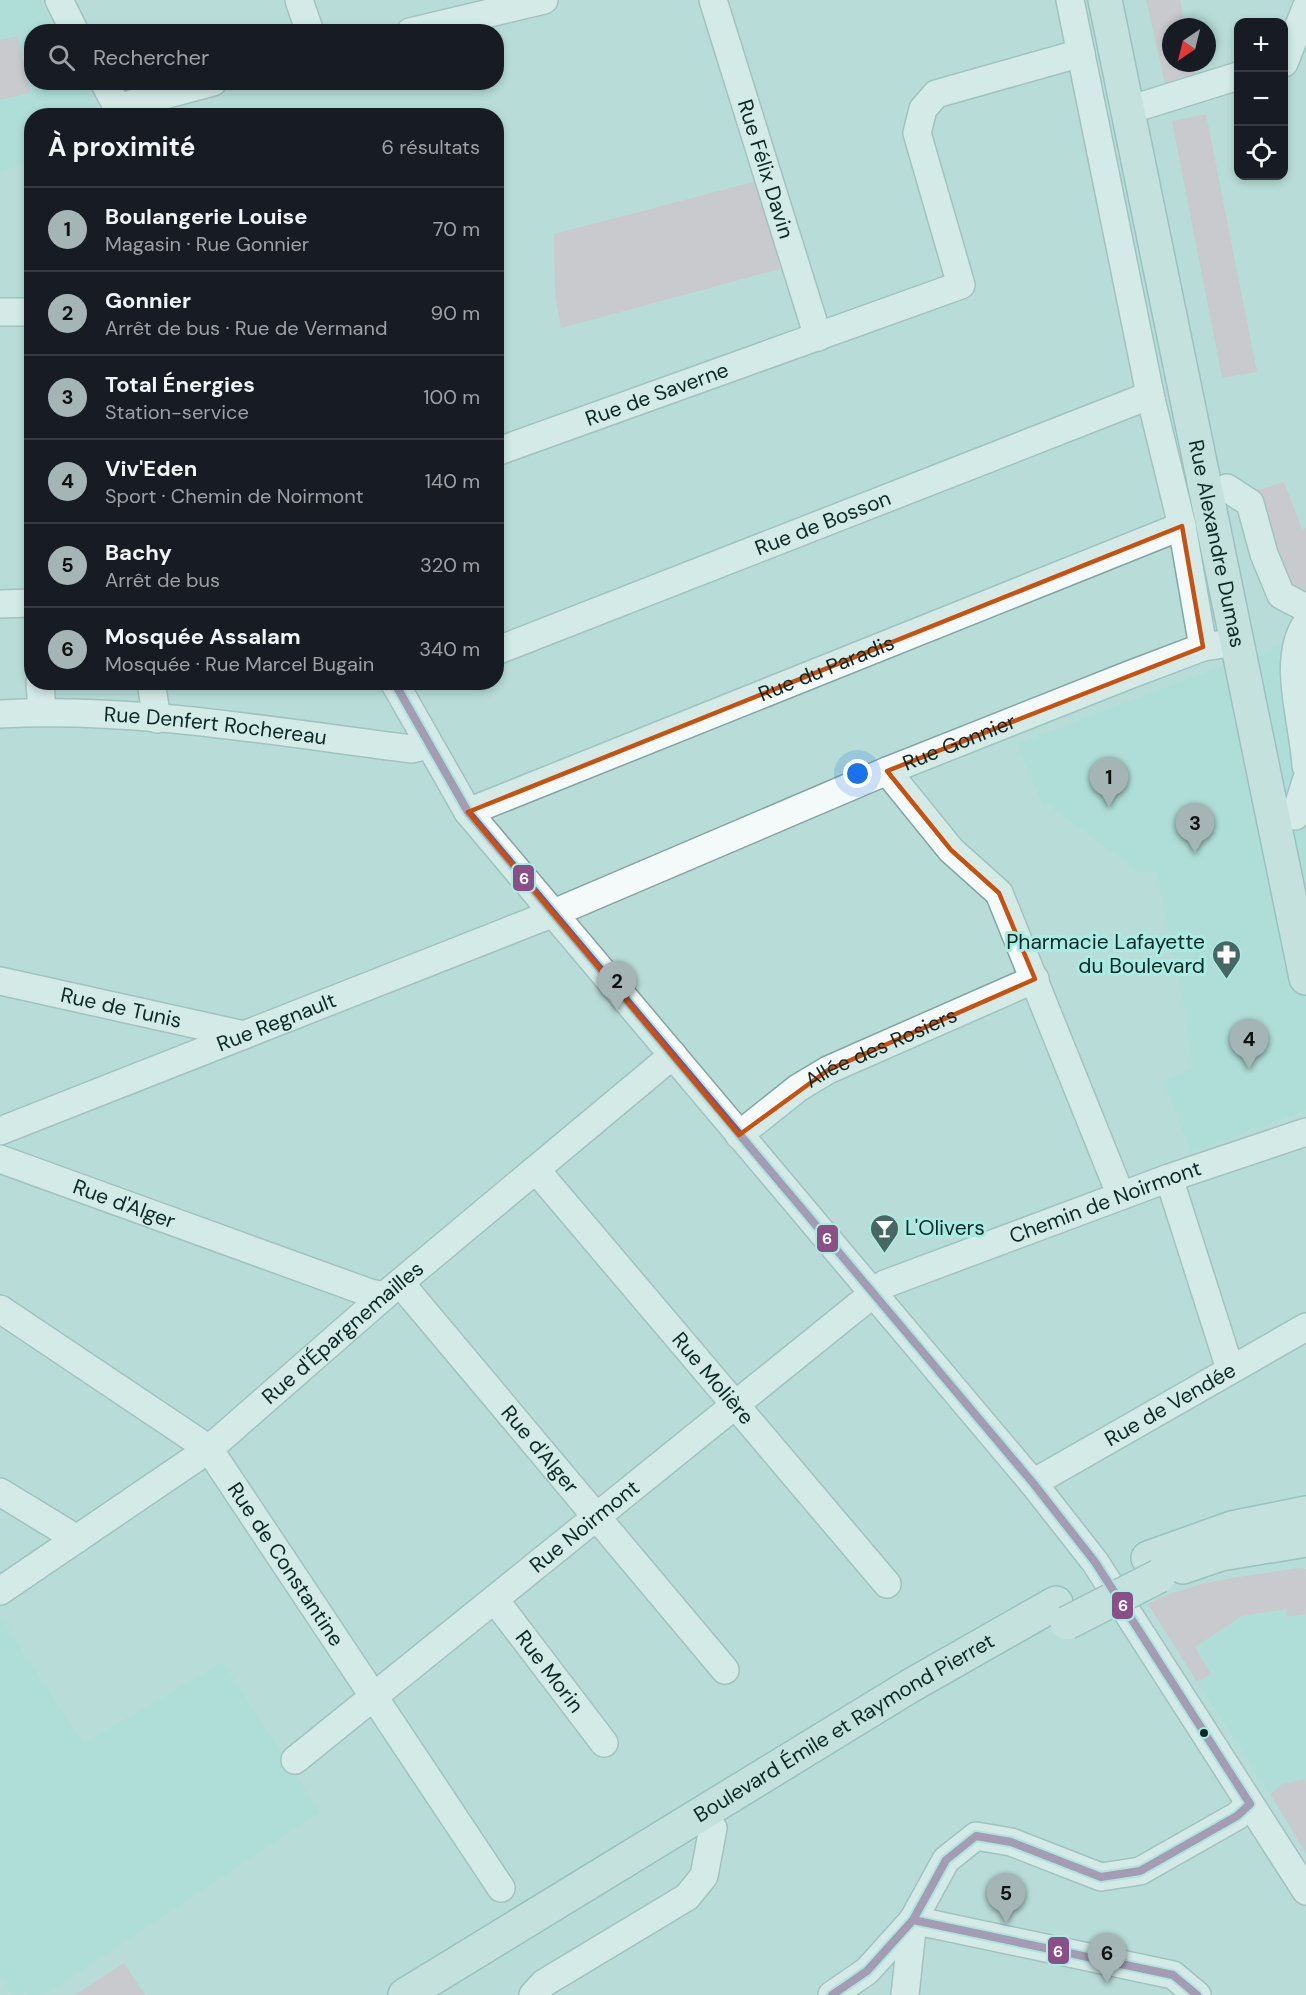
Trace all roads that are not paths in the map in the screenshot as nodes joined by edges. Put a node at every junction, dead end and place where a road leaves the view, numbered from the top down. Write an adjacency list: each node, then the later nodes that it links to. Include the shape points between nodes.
1 (59, 0): 10 (street)
2 (299, 0): 11 (street)
3 (544, 0): 8 (street)
4 (712, 0): 23 (street, Rue Félix Davin)
5 (1070, 0): 13 (street, Rue Alexandre Dumas)
6 (1105, 0): 18 (main road)
7 (1123, 0): 18 (main road)
8 (470, 8): 12 (street)
9 (1306, 8): 14 (street)
10 (71, 24)
11 (307, 24)
12 (430, 24)
13 (1081, 53): 23 (street, Rue de Saverne, via 936,94 923,109 916,133 961,285); 24 (street, Rue Alexandre Dumas)
14 (1291, 60)
15 (1234, 78): 18 (street)
16 (108, 90): 19 (street)
17 (183, 90): 20 (street)
18 (1136, 107): 26 (main road); 32 (main road, Rue Alexandre Dumas)
19 (118, 108)
20 (127, 108)
21 (0, 312): 22 (street)
22 (24, 312)
23 (818, 337): 25 (street, Rue de Saverne)
24 (1151, 399): 27 (street, Rue Alexandre Dumas); 34 (street, Rue de Bosson, via 1138,400)
25 (504, 449)
26 (1227, 488): 30 (street, via 1251,503 1264,554 1281,596); 46 (main road)
27 (1182, 526): 33 (street, Rue Alexandre Dumas); 45 (street, Rue du Paradis)
28 (24, 603): 29 (street)
29 (0, 604)
30 (1306, 608)
31 (1306, 624): 42 (street, via 1297,643 1293,671)
32 (1237, 642): 33 (street, Rue Gonnier); 49 (main road, Rue Alexandre Dumas)
33 (1203, 647): 43 (street, Rue Gonnier)
34 (504, 648)
35 (41, 690): 38 (street)
36 (152, 690): 40 (street)
37 (404, 690): 41 (street)
38 (42, 712): 39 (street, Rue Denfert Rochereau); 40 (street, Rue Denfert Rochereau)
39 (0, 714)
40 (157, 719): 41 (street, Rue Denfert Rochereau, via 411,749)
41 (428, 745): 45 (street)
42 (1306, 766)
43 (887, 771): 48 (street, Rue Gonnier); 50 (street, via 951,850 999,893)
44 (1306, 782): 46 (street)
45 (468, 812): 48 (street)
46 (1295, 816): 47 (main road)
47 (1306, 867)
48 (554, 914): 52 (street, Rue Regnault); 53 (street)
49 (1306, 978)
50 (1035, 979): 56 (street, Allée des Rosiers, via 828,1070 798,1088); 60 (street)
51 (0, 981): 52 (street, Rue de Tunis)
52 (244, 1035): 54 (street, Rue Regnault)
53 (673, 1055): 56 (street); 58 (street, Rue d'Épargnemailles)
54 (0, 1131)
55 (1306, 1132): 59 (street, Chemin de Noirmont)
56 (739, 1135): 62 (street)
57 (0, 1159): 61 (street, Rue d'Alger, via 370,1293)
58 (537, 1171): 61 (street, Rue d'Épargnemailles); 66 (street, Rue Molière)
59 (1169, 1178): 60 (street, Chemin de Noirmont); 65 (street)
60 (1121, 1196): 62 (street, Chemin de Noirmont, via 885,1284)
61 (393, 1290): 67 (street, Rue d'Épargnemailles); 71 (street, Rue d'Alger)
62 (873, 1293): 66 (street, Rue Noirmont); 68 (street)
63 (0, 1309): 67 (street, Rue de Constantine)
64 (1306, 1327): 65 (street, Rue de Vendée)
65 (1230, 1369): 68 (street, Rue de Vendée)
66 (735, 1405): 71 (street, Rue Noirmont); 75 (street, Rue Molière)
67 (209, 1449): 72 (street, Rue d'Épargnemailles); 80 (street, Rue de Constantine)
68 (1033, 1483): 83 (street, via 1095,1562)
69 (0, 1492): 72 (street)
70 (1306, 1513): 74 (main road, Boulevard Émile et Raymond Pierret, via 1232,1528)
71 (597, 1517): 77 (street, Rue Noirmont); 79 (street, Rue d'Alger)
72 (76, 1539): 76 (street, Rue d'Épargnemailles)
73 (1306, 1540): 74 (main road, Boulevard Émile et Raymond Pierret)
74 (1153, 1567): 78 (main road, Boulevard Émile et Raymond Pierret)
75 (887, 1584)
76 (0, 1591)
77 (495, 1600): 80 (street, Rue Noirmont); 81 (street, Rue Morin)
78 (1061, 1613): 84 (main road, Boulevard Émile et Raymond Pierret, via 920,1704); 88 (main road, Boulevard Émile et Raymond Pierret, via 910,1686)
79 (725, 1670)
80 (376, 1696): 82 (street, Rue Noirmont); 85 (street, Rue de Constantine)
81 (604, 1743)
82 (295, 1760)
83 (1250, 1804): 86 (street); 87 (street, via 1237,1816 1140,1871 1101,1877 1011,1842 976,1836 946,1860)
84 (713, 1828): 89 (main road, Boulevard Émile et Raymond Pierret); 90 (street, via 704,1876 687,1897 544,1983)
85 (501, 1888)
86 (1306, 1891)
87 (913, 1920): 91 (street, via 867,1971); 92 (street); 93 (street, via 1173,1975)
88 (405, 1995)
89 (442, 1995)
90 (533, 1995)
91 (832, 1995)
92 (905, 1995)
93 (1197, 1995)

